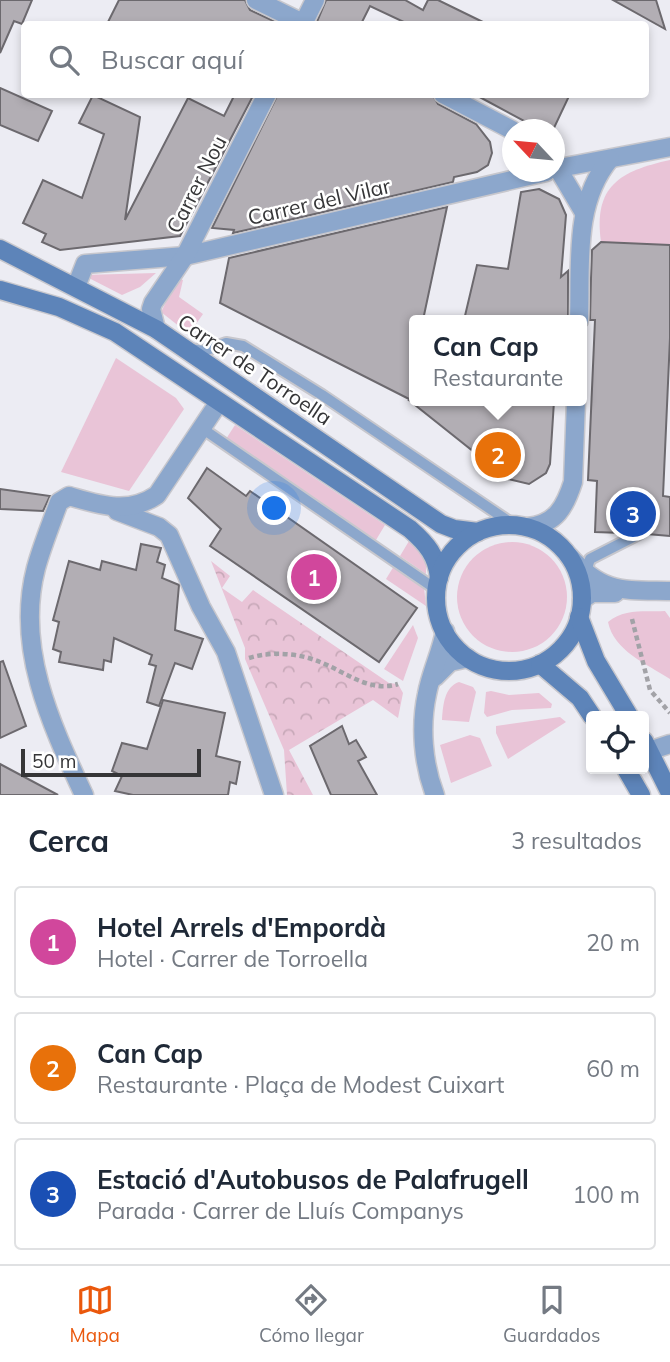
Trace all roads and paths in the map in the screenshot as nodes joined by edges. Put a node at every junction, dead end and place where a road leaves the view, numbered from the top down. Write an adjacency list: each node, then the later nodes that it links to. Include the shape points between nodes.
1 (256, 0): 3 (street)
2 (315, 0): 4 (street)
3 (297, 21)
4 (304, 21)
5 (265, 98): 15 (street, Carrer Nou)
6 (451, 98): 7 (street)
7 (502, 124)
8 (670, 147): 9 (street, Carrer del Vilar)
9 (610, 159): 10 (street, Carrer del Vilar); 13 (street, via 596,175)
10 (565, 166)
11 (502, 180): 15 (street, Carrer del Vilar)
12 (563, 182): 13 (street)
13 (583, 211): 18 (street)
14 (0, 249): 16 (street, Carrer de Torroella)
15 (185, 256): 16 (street, Carrer Nou, via 85,264); 19 (street, via 153,303)
16 (76, 287): 19 (street, Carrer de Torroella)
17 (0, 290): 21 (street, via 109,328)
18 (579, 315)
19 (156, 329): 20 (street, Carrer de Torroella)
20 (179, 346): 26 (lane, via 204,351 226,342 243,346); 27 (street, Carrer de Torroella, via 425,514 454,529)
21 (219, 402): 23 (street); 30 (street, via 410,529 438,561)
22 (576, 406): 26 (street, via 573,482 560,514 548,523)
23 (203, 429): 24 (street); 30 (lane)
24 (163, 485): 25 (street, via 157,495 134,507); 29 (street, via 163,515)
25 (100, 505): 29 (street, via 159,527); 48 (street, via 69,496 59,502 36,570 29,633 41,693)
26 (521, 526): 27 (street); 32 (street, via 555,541 569,556)
27 (478, 532): 30 (street, via 454,551)
28 (639, 534): 32 (lane, via 590,559)
29 (176, 549): 49 (street, via 226,652)
30 (438, 584): 34 (street, via 437,607)
31 (670, 591): 32 (street)
32 (582, 594): 37 (street, via 563,647); 41 (street, via 596,661)
33 (632, 619): 42 (path, via 650,690)
34 (445, 631): 35 (street); 38 (street)
35 (468, 658): 37 (street, via 504,670); 38 (street, via 450,662)
36 (245, 659): 39 (path, via 266,654 297,656 318,660 372,687)
37 (541, 664): 40 (street)
38 (431, 682): 50 (street, via 422,730)
39 (398, 684)
40 (589, 711)
41 (626, 711)
42 (670, 713)
43 (670, 744): 44 (street)
44 (649, 746)
45 (649, 752): 47 (street)
46 (629, 774): 51 (street)
47 (670, 793)
48 (84, 795)
49 (274, 795)
50 (435, 795)
51 (641, 795)

